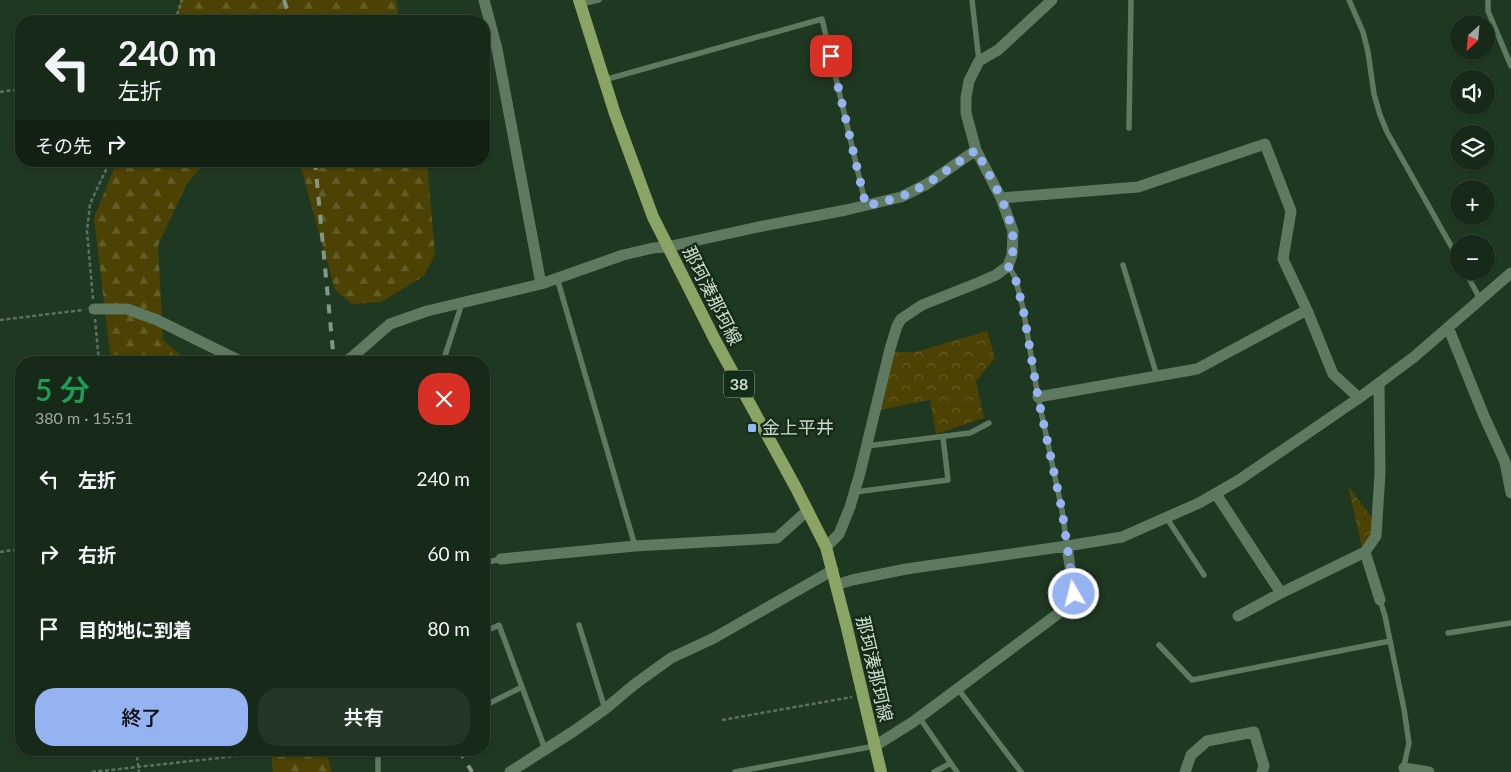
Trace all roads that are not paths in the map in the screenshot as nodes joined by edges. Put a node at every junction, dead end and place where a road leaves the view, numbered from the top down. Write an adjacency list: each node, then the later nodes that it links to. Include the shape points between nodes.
1 (484, 0): 9 (street)
2 (599, 0): 8 (lane)
3 (972, 0): 11 (lane)
4 (1052, 0): 11 (street, via 998,50)
5 (1131, 0): 14 (lane)
6 (1349, 0): 18 (lane, via 1366,42 1374,94 1387,132)
7 (1488, 0): 12 (lane, via 1488,11)
8 (580, 2): 13 (main road, 那珂湊那珂線 / 38)
9 (488, 15)
10 (490, 23): 25 (street)
11 (979, 60): 15 (street, via 966,97 966,113)
12 (1511, 66)
13 (604, 80): 17 (lane, via 822,19); 19 (main road, 那珂湊那珂線 / 38, via 628,152)
14 (1128, 128)
15 (976, 150): 16 (street); 17 (street, via 927,184 901,197)
16 (1001, 198): 21 (street, via 1013,231); 29 (street, via 1138,187 1265,144 1291,210 1283,259)
17 (866, 206): 19 (street)
18 (1450, 244)
19 (667, 247): 23 (street, via 623,255); 44 (main road, 那珂湊那珂線 / 38)
20 (1123, 265): 34 (lane)
21 (1008, 266): 36 (lane, via 1015,277 1023,308); 40 (street, via 996,275 922,305 901,319 890,348)
22 (1511, 273): 26 (street)
23 (558, 278): 25 (street); 46 (lane)
24 (1470, 280): 26 (lane)
25 (541, 284): 27 (street)
26 (1480, 300): 30 (street)
27 (462, 303): 32 (street, via 427,310 390,324); 33 (lane)
28 (94, 309): 31 (street, via 127,309)
29 (1307, 310): 34 (street, via 1197,369); 37 (street, via 1333,374)
30 (1448, 327): 35 (street); 42 (street, via 1505,462)
31 (230, 356)
32 (353, 356)
33 (445, 356)
34 (1158, 376): 36 (street)
35 (1380, 383): 37 (street); 49 (street, via 1376,536)
36 (1038, 397): 47 (lane)
37 (1360, 398): 43 (street)
38 (989, 423): 39 (lane, via 970,432)
39 (943, 436): 40 (lane); 41 (lane, via 948,480)
40 (867, 446): 41 (street)
41 (854, 492): 48 (street, via 839,534)
42 (1511, 492)
43 (1216, 494): 45 (street); 55 (street)
44 (808, 510): 46 (street, via 778,538); 48 (main road, 那珂湊那珂線 / 38)
45 (1166, 518): 47 (street, via 1122,537); 53 (lane)
46 (634, 546): 50 (street)
47 (1067, 546): 54 (street, via 906,570); 65 (street, via 1074,594 1067,607)
48 (826, 547): 52 (main road, 那珂湊那珂線 / 38)
49 (1365, 552): 55 (street); 56 (street)
50 (501, 559): 51 (lane)
51 (490, 562)
52 (832, 570): 54 (main road, 那珂湊那珂線 / 38); 67 (street, via 714,638 672,658)
53 (1204, 575)
54 (836, 585): 69 (main road, 那珂湊那珂線 / 38)
55 (1281, 593): 57 (street)
56 (1380, 600): 62 (lane)
57 (1238, 616)
58 (1511, 623): 61 (lane)
59 (579, 625): 67 (lane)
60 (490, 629): 64 (lane, via 499,625)
61 (1448, 633)
62 (1390, 641): 63 (lane, via 1192,680); 73 (lane, via 1409,743)
63 (1158, 645)
64 (522, 687): 66 (lane); 70 (lane)
65 (958, 689): 68 (street); 80 (lane)
66 (490, 703)
67 (605, 709): 70 (street)
68 (919, 717): 69 (street); 72 (lane)
69 (874, 746): 76 (lane); 77 (main road, 那珂湊那珂線 / 38)
70 (545, 749): 75 (street)
71 (378, 756): 74 (lane)
72 (951, 764): 78 (lane); 79 (lane)
73 (1403, 770): 83 (street)
74 (378, 772)
75 (510, 772)
76 (735, 772)
77 (881, 772)
78 (934, 772)
79 (957, 772)
80 (1021, 772)
81 (1185, 772): 82 (street, via 1191,755 1207,741 1254,732 1264,766)
82 (1262, 772)
83 (1429, 772)

